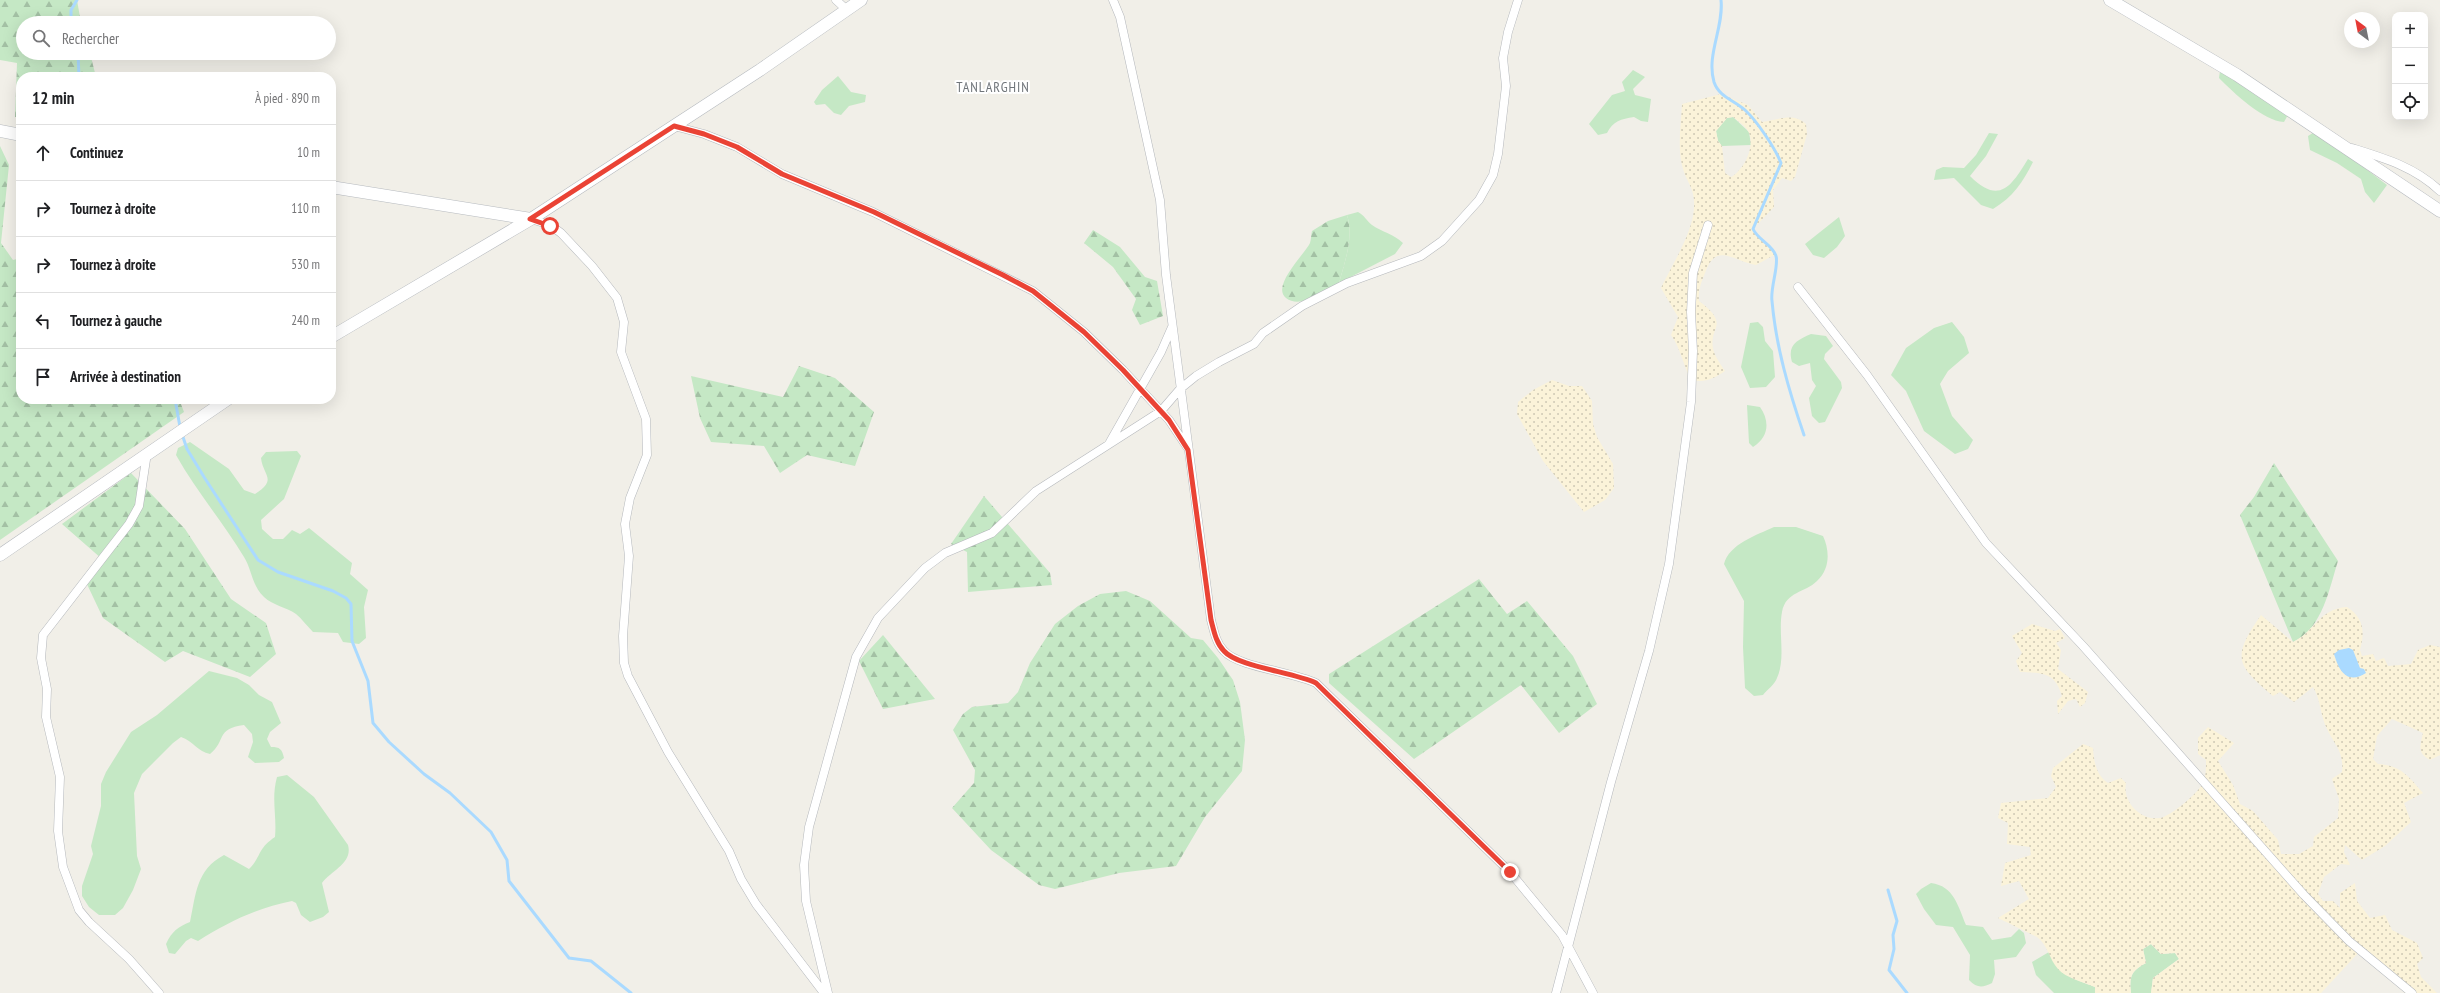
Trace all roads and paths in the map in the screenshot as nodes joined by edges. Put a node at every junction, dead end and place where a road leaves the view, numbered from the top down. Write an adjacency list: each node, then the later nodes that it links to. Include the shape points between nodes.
1 (836, 0): 6 (street)
2 (861, 0): 6 (street)
3 (1113, 0): 17 (street, via 1120,17 1160,200)
4 (1518, 0): 20 (street, via 1503,58 1505,94 1493,175 1479,200 1457,226 1421,256 1347,283 1302,306 1263,333 1254,344 1219,362)
5 (2110, 0): 10 (street, via 2237,75)
6 (847, 10): 7 (street)
7 (674, 126): 14 (street); 19 (street, via 737,147 782,174 874,212 1033,291 1084,332)
8 (0, 131): 9 (street)
9 (16, 134)
10 (2347, 147): 12 (street, via 2389,160 2413,171); 13 (street)
11 (336, 188): 14 (street)
12 (2440, 191)
13 (2440, 211)
14 (530, 219): 18 (street); 29 (street, via 550,226 561,234 592,266 617,298 624,322 621,352 646,420 647,455 630,498 625,524 629,556 623,636 624,663 628,676 668,752 729,851 748,892)
15 (1708, 225): 27 (street, via 1693,272 1691,402 1669,564 1649,651)
16 (1798, 287): 33 (street, via 1867,374 1986,543 2083,646 2304,894 2349,941)
17 (1172, 326): 19 (street, via 1161,352); 20 (street)
18 (336, 334)
19 (1140, 388): 22 (street); 23 (street, via 1124,420)
20 (1180, 388): 22 (street); 24 (street)
21 (220, 404): 25 (street)
22 (1161, 411): 23 (street); 24 (street)
23 (1106, 447): 30 (street, via 1036,491 992,533 945,553 925,568 878,618 856,657 809,827 804,865 806,901)
24 (1188, 450): 27 (street, via 1211,620 1216,639 1223,651 1232,659 1301,676 1316,683 1510,872 1539,905)
25 (147, 453): 26 (street); 28 (street, via 138,506 132,518 43,635 41,658 47,689 46,717 60,777 58,831 63,867 79,910)
26 (0, 555)
27 (1567, 945): 31 (street); 32 (street)
28 (159, 993)
29 (824, 993)
30 (828, 993)
31 (1556, 993)
32 (1593, 993)
33 (2412, 993)

